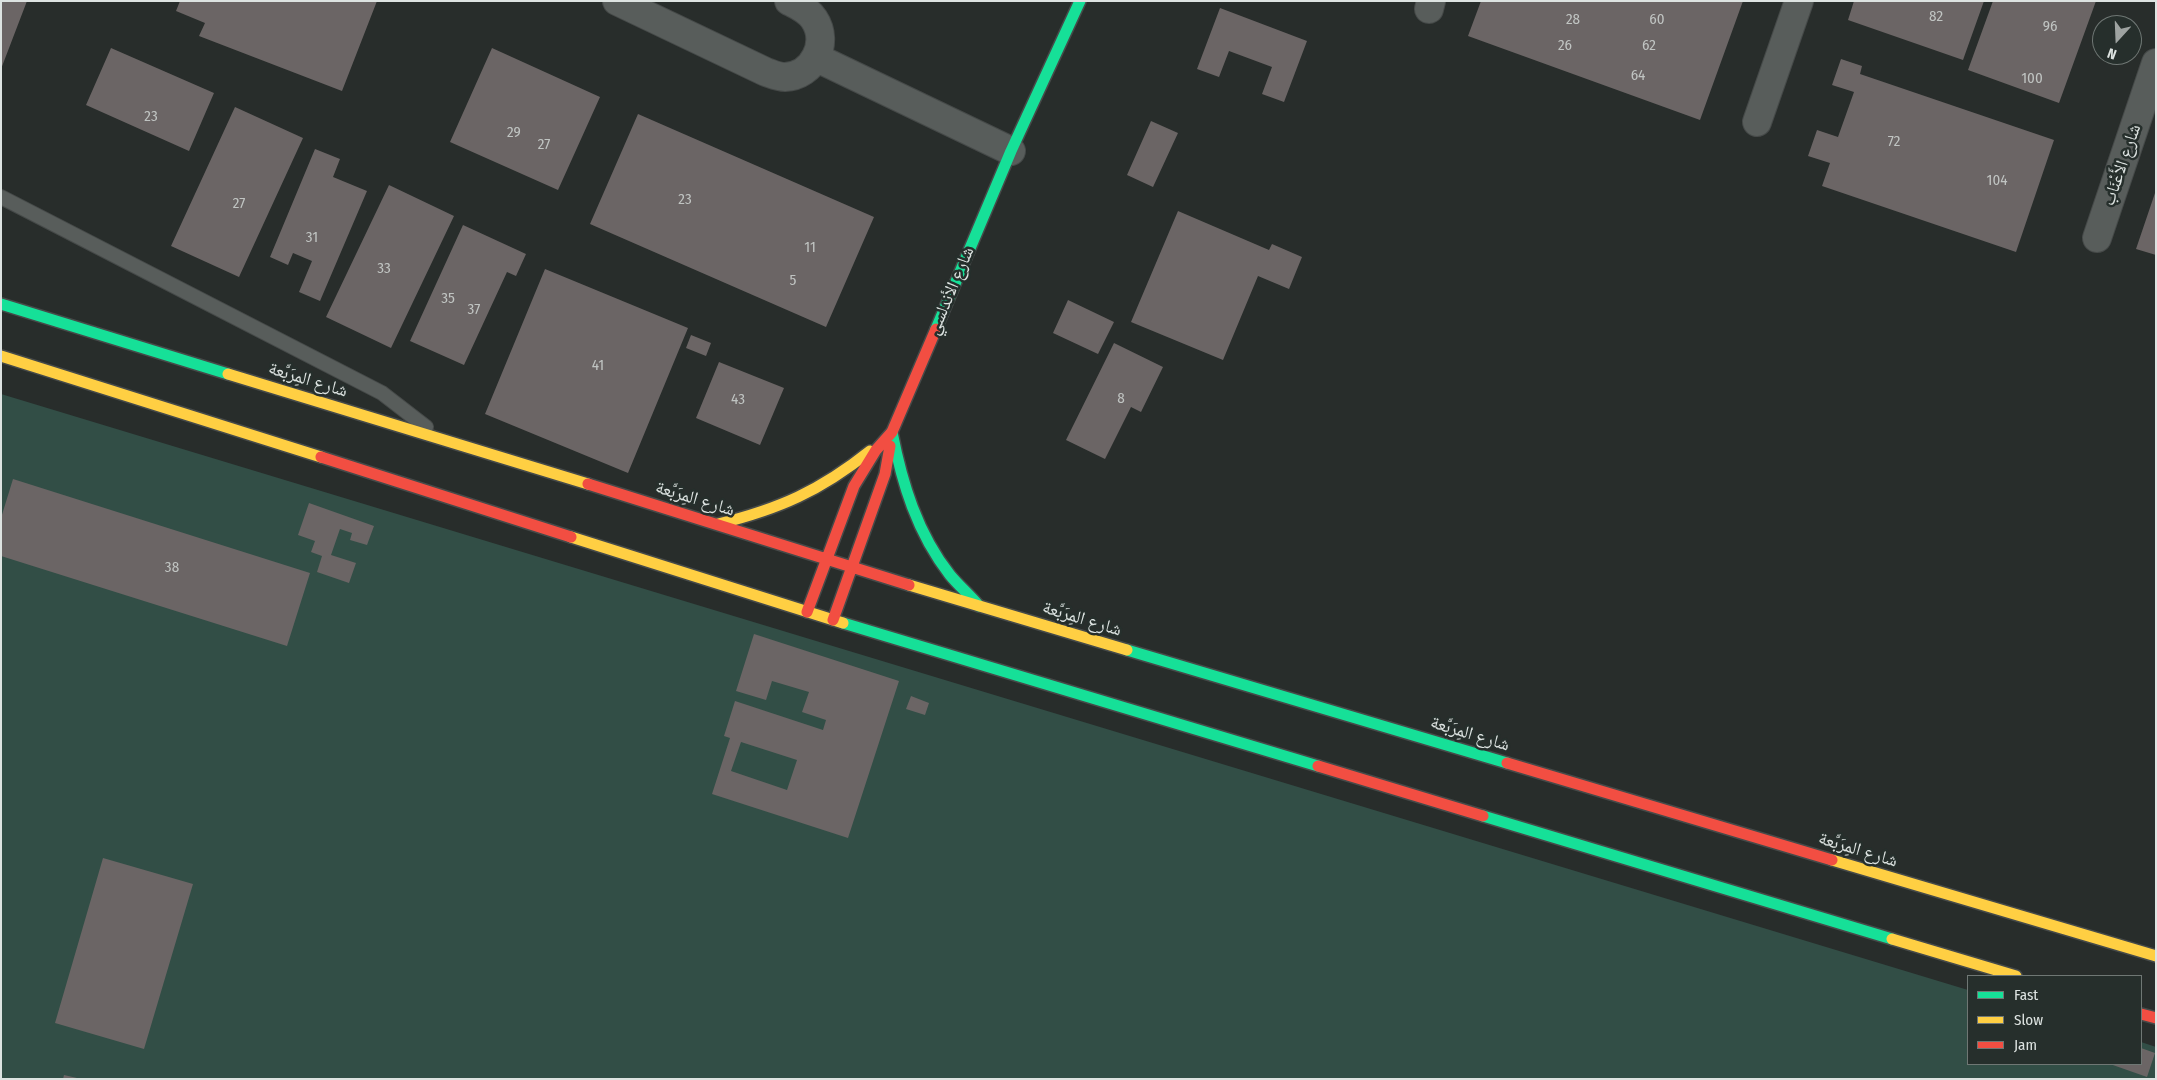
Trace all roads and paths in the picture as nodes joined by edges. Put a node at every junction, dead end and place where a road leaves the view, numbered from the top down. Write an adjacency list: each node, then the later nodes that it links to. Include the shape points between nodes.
1 (617, 1): 5 (street, via 776,76 796,74)
2 (789, 1): 5 (street, via 815,20 820,40)
3 (1080, 1): 8 (street, شارع الأندلسي)
4 (1799, 1): 7 (street)
5 (817, 58): 8 (street)
6 (2156, 63): 10 (street, شارع الأَعْنَاب)
7 (1757, 122)
8 (1011, 151): 13 (street, شارع الأندلسي)
9 (1, 197): 14 (lane, via 382,393)
10 (2097, 238)
11 (1, 304): 14 (street, شارع المِرَبَّعة)
12 (1, 356): 19 (street)
13 (892, 432): 15 (street, via 855,464 812,490 767,511); 16 (street, شارع الأندلسي, via 862,471); 17 (street, شارع الأندلسي, via 885,474); 18 (street, via 902,480 919,527 945,570)
14 (440, 438): 15 (street, شارع المِرَبَّعة)
15 (718, 524): 16 (street, شارع المِرَبَّعة)
16 (826, 559): 17 (street, شارع المِرَبَّعة); 19 (street, شارع الأندلسي)
17 (852, 568): 18 (street, شارع المِرَبَّعة); 20 (street, شارع الأندلسي)
18 (979, 606): 21 (street, شارع المِرَبَّعة)
19 (808, 612): 20 (street)
20 (833, 620): 22 (street)
21 (2156, 956)
22 (2013, 975)
23 (2142, 1014): 24 (street)
24 (2156, 1018)

